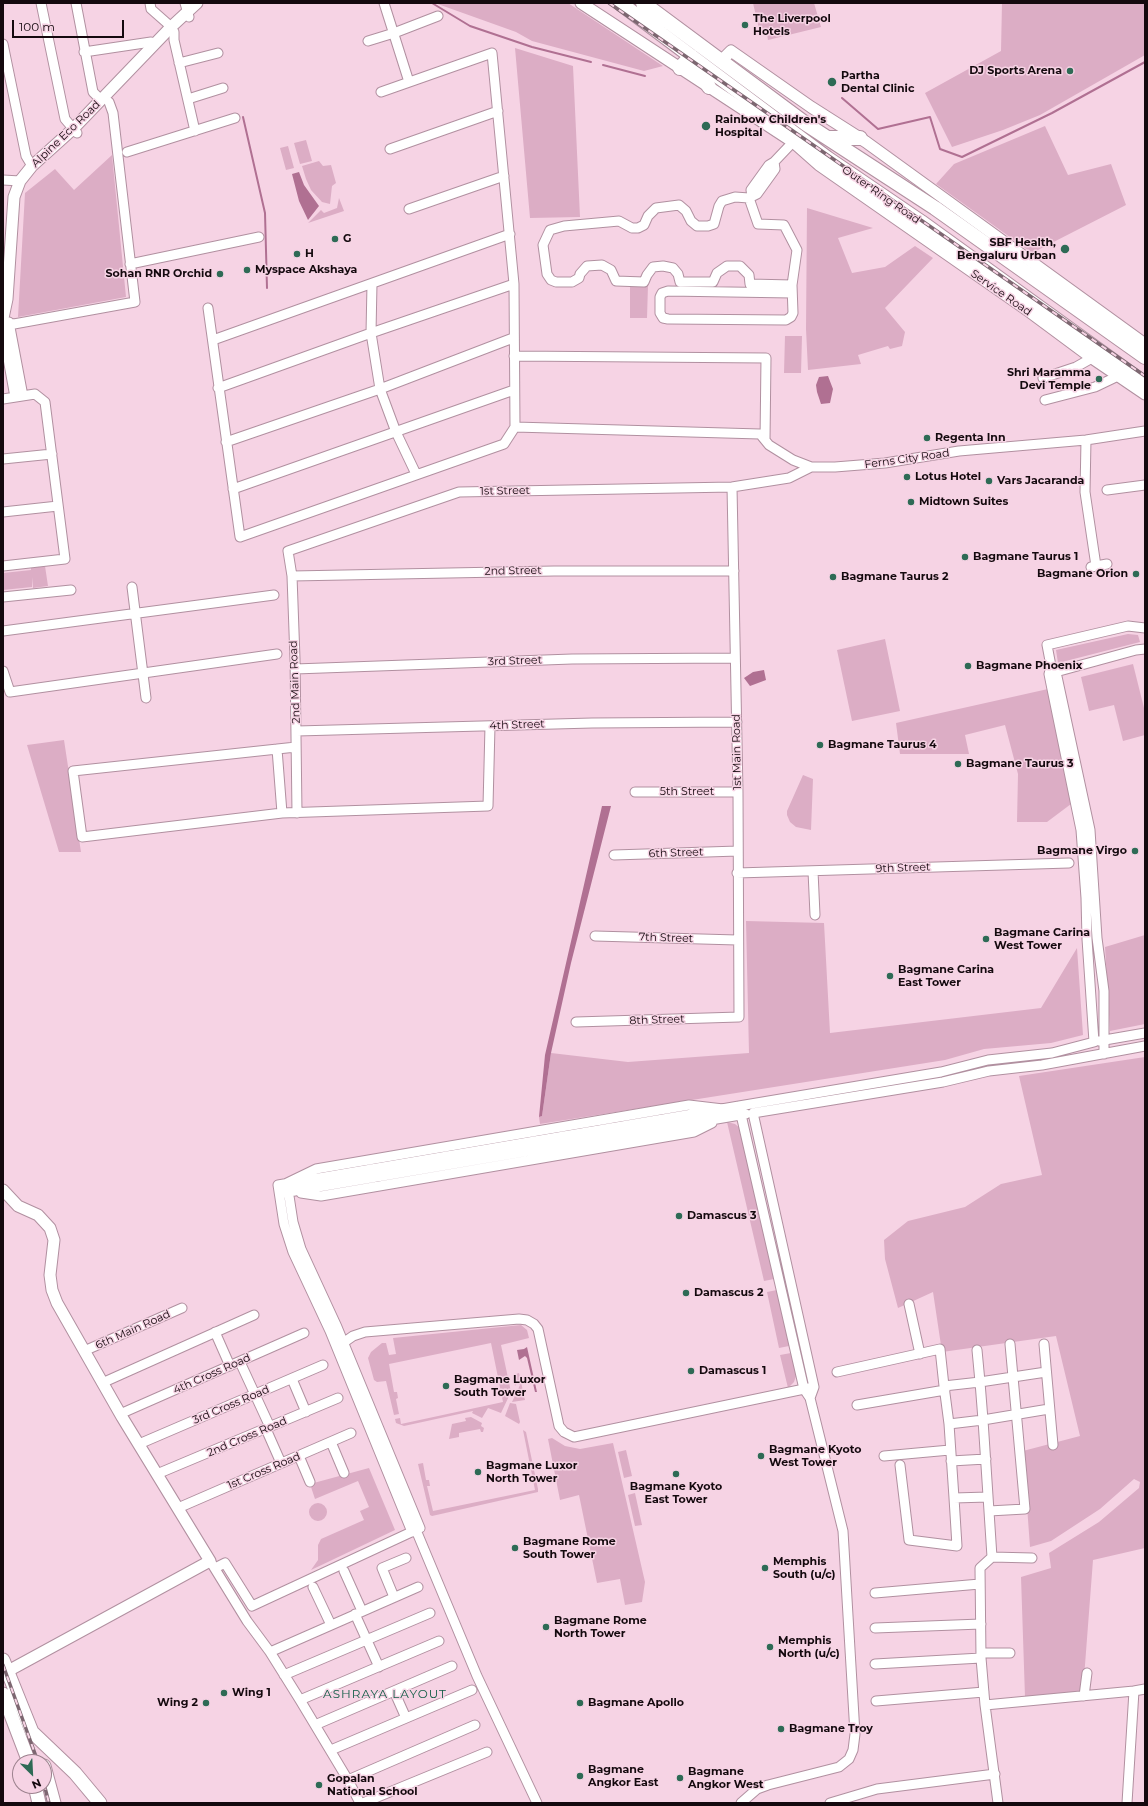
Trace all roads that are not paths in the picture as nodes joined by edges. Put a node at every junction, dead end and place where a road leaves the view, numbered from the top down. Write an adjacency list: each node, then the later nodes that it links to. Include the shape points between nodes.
1 (41, 3): 31 (street, via 65,119)
2 (76, 3): 17 (street)
3 (150, 3): 12 (street, via 151,9)
4 (197, 3): 10 (street, Alpine Eco Road)
5 (205, 3): 10 (street, Alpine Eco Road)
6 (384, 3): 13 (street)
7 (581, 3): 22 (street)
8 (620, 3): 19 (highway, Outer Ring Road)
9 (642, 3): 20 (highway, Outer Ring Road)
10 (187, 11): 12 (street, Alpine Eco Road)
11 (438, 16): 13 (street)
12 (173, 29): 16 (street, Alpine Eco Road); 21 (street); 28 (street, Alpine Eco Road)
13 (394, 33): 14 (street); 23 (street)
14 (368, 41)
15 (3, 44): 38 (street, via 26,156)
16 (154, 45): 17 (street, via 151,42); 28 (street, Alpine Eco Road)
17 (84, 52): 28 (street, via 93,92)
18 (218, 54): 21 (street)
19 (691, 56): 22 (highway); 24 (highway); 63 (highway, Outer Ring Road, via 827,158 921,222)
20 (722, 60): 33 (highway, Outer Ring Road, via 806,124); 34 (street, via 731,51)
21 (180, 63): 27 (street)
22 (680, 68): 24 (street, Service Road)
23 (409, 82): 26 (street); 29 (street, via 492,53)
24 (709, 87): 35 (street, Service Road)
25 (223, 88): 27 (street)
26 (381, 92)
27 (188, 99): 32 (street)
28 (105, 101): 31 (street, Alpine Eco Road); 45 (street, via 113,113)
29 (498, 111): 36 (street); 39 (street)
30 (235, 118): 32 (street)
31 (75, 131): 38 (street, Alpine Eco Road, via 33,173)
32 (195, 131): 37 (street)
33 (829, 138): 34 (highway); 58 (highway, Outer Ring Road, via 935,208)
34 (860, 138): 56 (street)
35 (793, 142): 41 (street, via 774,162 775,169 757,194); 59 (street, Service Road, via 819,165)
36 (390, 149)
37 (127, 152)
38 (26, 174): 40 (street); 51 (street, via 14,197)
39 (504, 176): 42 (street); 43 (street)
40 (3, 180)
41 (750, 197): 48 (street, via 735,197 722,201 714,224 708,226 697,226 679,206 656,208 648,216 644,226 638,228 618,221 564,226 550,230 543,245 548,274 551,280 556,282 572,282 579,278 587,266 602,265 611,270 616,281 644,282 653,267 663,266 673,268 680,282); 49 (street, via 758,224 784,225 797,250)
42 (409, 209)
43 (510, 234): 46 (street); 47 (street)
44 (259, 237): 45 (street)
45 (130, 264): 51 (street, via 135,302 14,324)
46 (372, 284): 53 (street); 55 (street)
47 (514, 284): 53 (street); 54 (street)
48 (696, 286): 49 (street); 49 (street, via 713,282 717,272 727,266 740,266 749,275 750,284); 49 (street, via 662,293 660,313 664,318 786,320 793,313)
49 (792, 289)
50 (208, 308): 55 (street)
51 (5, 320): 60 (street)
52 (3, 331): 60 (street)
53 (370, 333): 64 (street); 65 (street)
54 (513, 338): 57 (street); 65 (street)
55 (213, 340): 64 (street)
56 (1145, 344)
57 (514, 356): 66 (street); 74 (street, via 766,358)
58 (1145, 357)
59 (1092, 358): 61 (street, Service Road); 62 (street, via 1076,367)
60 (14, 369): 68 (street)
61 (1118, 376): 67 (street, Service Road); 70 (street, via 1095,387)
62 (1043, 378)
63 (1145, 384)
64 (218, 388): 76 (street)
65 (380, 389): 73 (street); 76 (street)
66 (514, 390): 71 (street); 73 (street)
67 (1145, 394)
68 (19, 396): 69 (street); 77 (street, via 35,394 45,402)
69 (3, 399)
70 (1045, 400)
71 (515, 427): 74 (street, via 760,434); 80 (street, via 504,444)
72 (1145, 431): 75 (street, Ferns City Road)
73 (396, 432): 80 (street); 84 (street)
74 (765, 440): 79 (street, via 793,460)
75 (1086, 440): 79 (street, Ferns City Road, via 960,451 835,468); 89 (street, via 1085,492 1094,566)
76 (226, 442): 84 (street)
77 (52, 454): 78 (street); 86 (street)
78 (3, 460)
79 (811, 467): 81 (street, Ferns City Road, via 789,478)
80 (416, 474): 84 (street, via 240,537)
81 (744, 485): 83 (street, 1st Street)
82 (1145, 485): 85 (street)
83 (732, 487): 88 (street, 1st Street, via 459,492); 91 (street, 1st Main Road)
84 (233, 489)
85 (1107, 490)
86 (58, 506): 87 (street); 90 (street, via 65,559)
87 (3, 512)
88 (288, 551): 92 (street, 2nd Main Road)
89 (1107, 564)
90 (3, 566)
91 (734, 571): 92 (street, 2nd Street, via 554,571); 102 (street, 1st Main Road)
92 (292, 576): 103 (street, 2nd Main Road)
93 (132, 587): 97 (street)
94 (71, 590): 96 (street)
95 (274, 595): 97 (street)
96 (3, 597)
97 (135, 613): 99 (street); 106 (street)
98 (1145, 628): 105 (street, via 1128,626 1047,644)
99 (3, 631)
100 (1145, 649): 105 (street)
101 (277, 654): 106 (street)
102 (736, 658): 103 (street, 3rd Street, via 572,659); 108 (street, 1st Main Road)
103 (295, 669): 110 (street, 2nd Main Road)
104 (3, 670): 106 (street, via 10,692)
105 (1052, 671): 128 (street, via 1090,830 1097,938 1104,991); 129 (street, via 1081,830)
106 (143, 672): 107 (street)
107 (146, 698)
108 (737, 722): 109 (street, 4th Street); 114 (street, 1st Main Road)
109 (490, 726): 110 (street, 4th Street); 116 (street, via 488,806)
110 (297, 731): 111 (street, 2nd Main Road)
111 (296, 747): 112 (street); 116 (street, 2nd Main Road)
112 (277, 749): 115 (street); 115 (street, via 73,771 82,837)
113 (635, 792): 114 (street, 5th Street)
114 (738, 792): 117 (street, 1st Main Road)
115 (282, 813): 116 (street)
116 (297, 813)
117 (738, 851): 118 (street, 6th Street); 121 (street, 1st Main Road)
118 (614, 855)
119 (1069, 863): 120 (street, 9th Street)
120 (813, 871): 121 (street, 9th Street); 122 (street)
121 (737, 873): 124 (street, 1st Main Road)
122 (815, 915)
123 (595, 936): 124 (street, 7th Street)
124 (737, 940): 125 (street, 1st Main Road)
125 (738, 1017): 126 (street, 8th Street)
126 (576, 1022)
127 (1145, 1032): 128 (street)
128 (1105, 1040): 129 (street); 131 (street)
129 (1094, 1042): 132 (street); 133 (street, via 1052,1053 988,1060 941,1072)
130 (1145, 1046): 131 (street)
131 (1104, 1054): 132 (street)
132 (1095, 1056): 133 (street, via 989,1071 943,1082)
133 (752, 1109): 134 (street); 158 (street)
134 (740, 1110): 135 (street); 160 (street)
135 (724, 1113): 137 (street); 137 (street, via 694,1132 321,1196); 137 (street, via 689,1105 316,1169)
136 (3, 1190): 147 (street, via 18,1206 38,1215 50,1229 54,1240 50,1275 52,1290)
137 (284, 1190): 143 (street, via 301,1249); 190 (street, via 284,1224 293,1252)
138 (909, 1304): 148 (street)
139 (182, 1308): 147 (street, 6th Main Road)
140 (254, 1315): 141 (street)
141 (215, 1332): 151 (street); 157 (street)
142 (304, 1333): 149 (street, 4th Cross Road)
143 (343, 1343): 160 (street, via 365,1332 527,1320 538,1329 559,1426 567,1435 574,1438); 190 (street)
144 (1010, 1344): 154 (street)
145 (1044, 1344): 153 (street)
146 (978, 1350): 156 (street)
147 (84, 1351): 157 (street)
148 (920, 1354): 152 (street); 159 (street, via 940,1349)
149 (240, 1362): 151 (street, 4th Cross Road); 161 (street)
150 (323, 1365): 155 (street, 3rd Cross Road)
151 (230, 1366): 167 (street, 4th Cross Road)
152 (837, 1372)
153 (1046, 1372): 154 (street); 165 (street)
154 (1013, 1378): 156 (street); 168 (street)
155 (292, 1379): 161 (street, 3rd Cross Road); 166 (street)
156 (980, 1382): 159 (street); 169 (street)
157 (102, 1383): 167 (street)
158 (814, 1387): 160 (street); 163 (street)
159 (945, 1388): 164 (street); 170 (street)
160 (804, 1389): 163 (street)
161 (255, 1394): 171 (street); 174 (street, 3rd Cross Road)
162 (338, 1398): 166 (street, 2nd Cross Road)
163 (810, 1398): 241 (street, via 843,1531 855,1734 853,1750 849,1760 839,1768 768,1785 757,1789)
164 (857, 1405)
165 (1049, 1409): 168 (street); 175 (street)
166 (306, 1412): 171 (street, 2nd Cross Road)
167 (120, 1414): 174 (street)
168 (1017, 1414): 169 (street); 189 (street, via 1026,1510)
169 (983, 1420): 170 (street); 179 (street)
170 (949, 1424): 176 (street)
171 (268, 1428): 181 (street); 184 (street, 2nd Cross Road)
172 (351, 1433): 173 (street, 1st Cross Road)
173 (331, 1442): 177 (street, 1st Cross Road); 183 (street)
174 (139, 1444): 184 (street)
175 (1053, 1446)
176 (950, 1450): 178 (street); 180 (street)
177 (299, 1456): 181 (street, 1st Cross Road); 185 (street)
178 (884, 1456)
179 (986, 1459): 180 (street); 186 (street)
180 (951, 1461): 187 (street)
181 (281, 1463): 188 (street, 1st Cross Road)
182 (900, 1465): 187 (street, via 909,1540 957,1546)
183 (344, 1473)
184 (157, 1474): 188 (street)
185 (310, 1482)
186 (988, 1497): 187 (street); 189 (street)
187 (954, 1498)
188 (178, 1508): 194 (street)
189 (989, 1511): 191 (street)
190 (416, 1530): 194 (street, via 252,1606 225,1563); 240 (street, via 476,1676)
191 (992, 1556): 193 (street); 196 (street, via 980,1568)
192 (406, 1558): 200 (street, via 382,1568)
193 (1032, 1558)
194 (212, 1564): 208 (street); 212 (street)
195 (344, 1571): 201 (street)
196 (980, 1584): 199 (street); 203 (street)
197 (313, 1587): 204 (street)
198 (418, 1587): 200 (street)
199 (874, 1593)
200 (394, 1597): 201 (street)
201 (358, 1613): 204 (street); 206 (street)
202 (430, 1613): 206 (street)
203 (981, 1624): 205 (street); 210 (street)
204 (331, 1625): 208 (street)
205 (875, 1628)
206 (367, 1640): 214 (street); 216 (street)
207 (438, 1641): 214 (street)
208 (270, 1652): 216 (street)
209 (1010, 1653): 210 (street)
210 (981, 1656): 211 (street); 221 (street)
211 (875, 1664)
212 (5, 1665): 230 (main road)
213 (452, 1666): 219 (street)
214 (379, 1667): 224 (street)
215 (1087, 1673): 223 (street)
216 (284, 1675): 224 (street)
217 (1145, 1689): 220 (street)
218 (472, 1690): 227 (street)
219 (394, 1691): 227 (street); 228 (street)
220 (1134, 1691): 223 (street, via 1109,1690); 244 (street)
221 (984, 1692): 225 (street); 226 (street)
222 (3, 1694): 230 (main road)
223 (1084, 1696): 226 (street)
224 (300, 1700): 228 (street)
225 (876, 1701)
226 (985, 1705): 235 (street)
227 (406, 1718): 231 (street)
228 (315, 1725): 231 (street)
229 (475, 1725): 236 (street)
230 (26, 1734): 233 (main road); 234 (main road); 237 (main road, via 75,1773)
231 (331, 1750): 236 (street)
232 (487, 1752): 239 (street)
233 (28, 1754)
234 (38, 1754)
235 (994, 1774): 242 (street, via 877,1789); 243 (street)
236 (348, 1780): 238 (street)
237 (100, 1803)
238 (360, 1803)
239 (363, 1803)
240 (537, 1803)
241 (741, 1803)
242 (830, 1803)
243 (998, 1803)
244 (1127, 1803)

